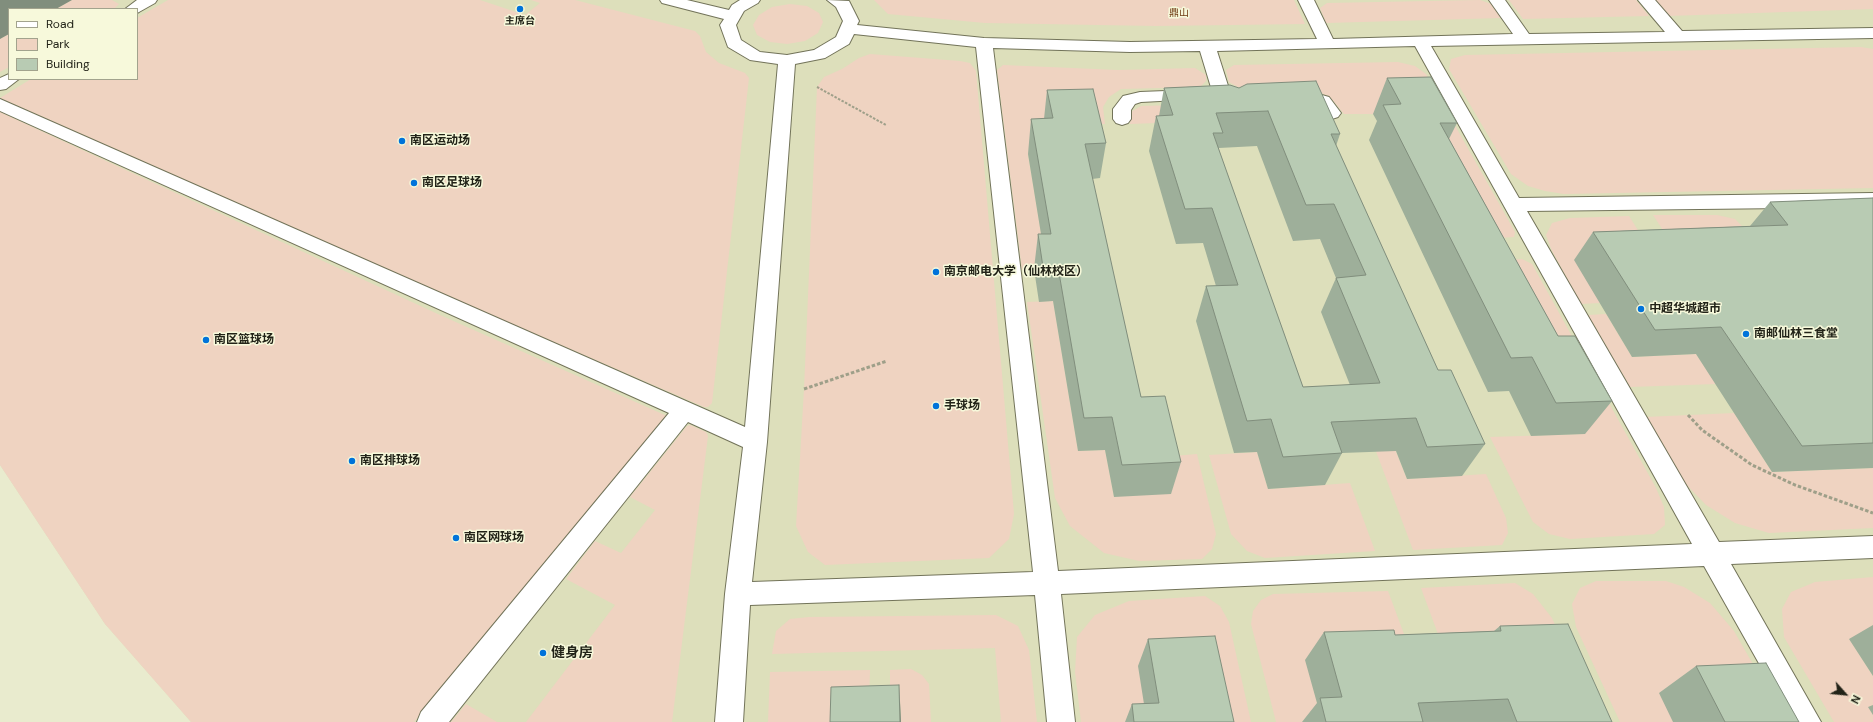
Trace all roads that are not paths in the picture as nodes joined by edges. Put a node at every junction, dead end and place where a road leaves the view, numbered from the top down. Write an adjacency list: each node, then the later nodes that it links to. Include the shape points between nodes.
1 (149, 0): 8 (street)
2 (668, 0): 9 (street)
3 (752, 0): 9 (street, via 738,8)
4 (835, 0): 10 (street, via 843,4 851,21)
5 (1306, 0): 16 (street)
6 (1497, 0): 13 (street)
7 (1646, 0): 12 (street)
8 (135, 8)
9 (733, 16): 18 (street, via 728,25 734,43 756,56)
10 (848, 29): 15 (street); 18 (street, via 843,40 819,54)
11 (1873, 33): 12 (street)
12 (1678, 37): 13 (street)
13 (1525, 40): 14 (street)
14 (1420, 41): 16 (street); 26 (street)
15 (984, 44): 17 (street); 31 (street)
16 (1327, 44): 17 (street)
17 (1207, 46): 19 (street)
18 (787, 60): 28 (street)
19 (1229, 93): 23 (street); 24 (street, via 1129,100 1122,109)
20 (1289, 93): 22 (street, via 1323,101)
21 (0, 104): 27 (street)
22 (1332, 113)
23 (1229, 116)
24 (1122, 119)
25 (1873, 200): 26 (street)
26 (1512, 205): 30 (street)
27 (684, 411): 28 (street); 33 (street)
28 (755, 442): 32 (street)
29 (1873, 547): 30 (street)
30 (1709, 552): 31 (street); 36 (street)
31 (1046, 583): 32 (street); 35 (street)
32 (738, 594): 34 (street)
33 (431, 722)
34 (728, 722)
35 (1061, 722)
36 (1807, 722)

